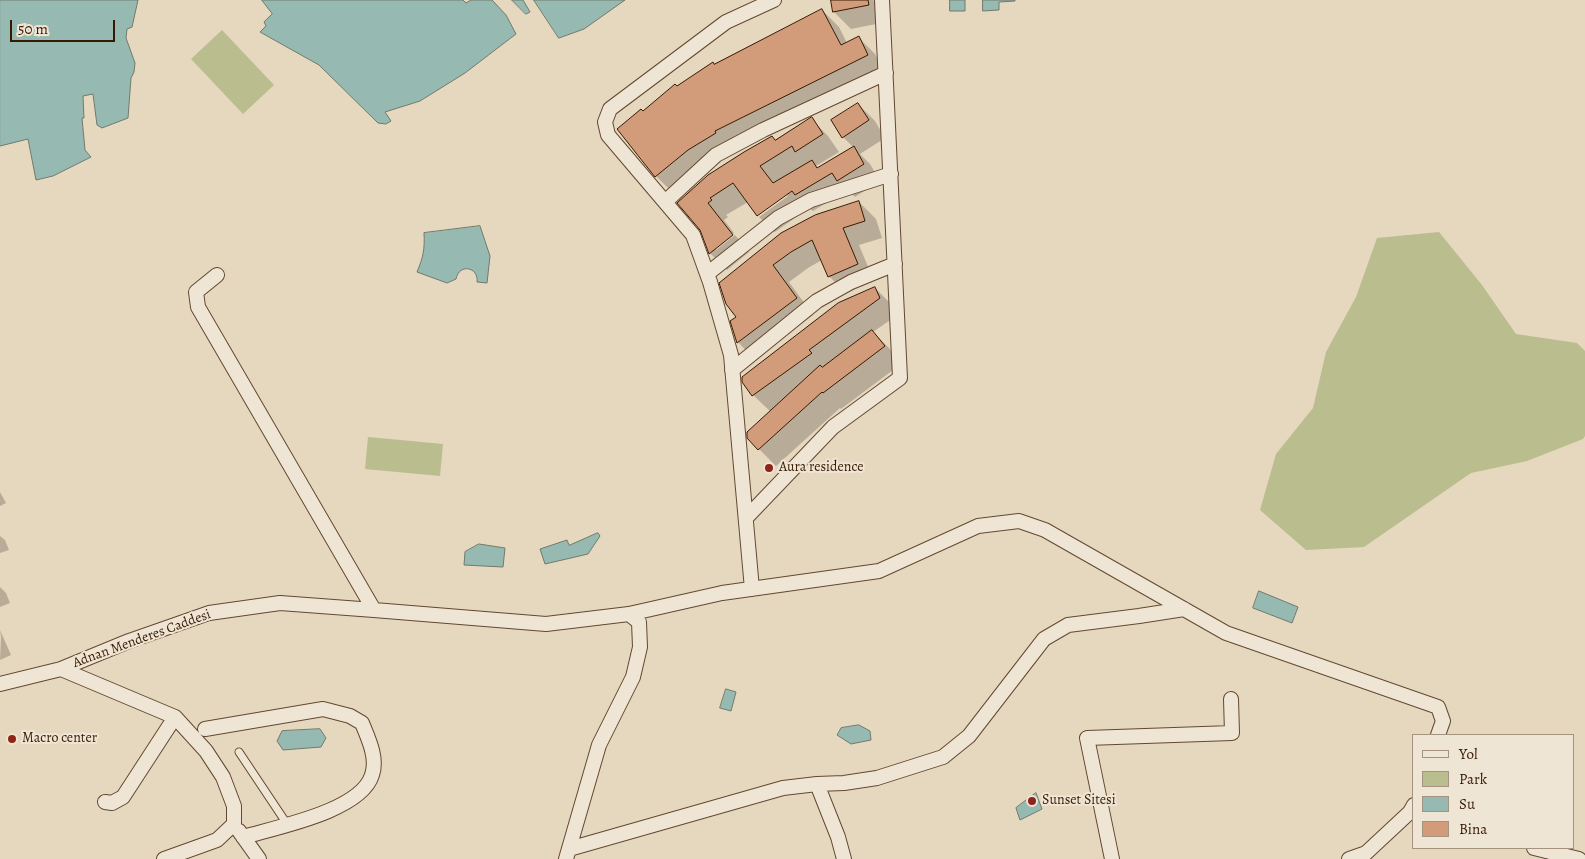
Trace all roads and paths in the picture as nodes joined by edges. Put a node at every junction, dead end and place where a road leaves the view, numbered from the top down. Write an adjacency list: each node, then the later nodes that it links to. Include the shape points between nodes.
1 (774, 0): 5 (street, via 726,22 610,109 605,122 608,134)
2 (882, 0): 3 (street)
3 (886, 73): 4 (street); 5 (street, via 763,130 716,156)
4 (891, 174): 6 (street); 8 (street, via 812,200 778,218)
5 (665, 202): 8 (street, via 693,235)
6 (895, 264): 9 (street, via 851,282 817,301); 10 (street, via 900,378 833,427)
7 (217, 274): 13 (street, via 196,292 198,306)
8 (707, 274): 9 (street, via 731,355)
9 (732, 370): 10 (street)
10 (746, 518): 11 (street)
11 (752, 589): 12 (street, Adnan Menderes Caddesi, via 879,571 978,526 1019,521 1045,530); 14 (street, Adnan Menderes Caddesi)
12 (1184, 609): 20 (street, Adnan Menderes Caddesi, via 1226,632 1438,707 1442,721); 22 (street, via 1068,625 1044,639 969,736 943,757 877,778)
13 (374, 610): 14 (street, Adnan Menderes Caddesi, via 546,624); 15 (street, Adnan Menderes Caddesi, via 280,603 209,613)
14 (629, 614): 29 (street, via 639,622 640,647 633,677 599,745)
15 (61, 669): 16 (street, Adnan Menderes Caddesi); 18 (street)
16 (0, 684)
17 (1231, 699): 33 (street, via 1232,733 1088,738)
18 (174, 717): 23 (street, via 123,797 112,803); 25 (street, via 206,751 223,777 234,806)
19 (204, 730): 26 (street, via 323,709 350,716 362,723 373,749 373,774 361,793 336,809)
20 (1438, 734)
21 (239, 752): 26 (lane)
22 (817, 784): 29 (street, via 783,788); 32 (street)
23 (105, 802)
24 (1412, 808): 34 (street, via 1366,853)
25 (234, 824): 27 (street); 30 (street, via 217,840)
26 (287, 824): 27 (street)
27 (243, 837): 31 (street)
28 (1538, 849): 35 (street)
29 (567, 854)
30 (164, 859)
31 (259, 859)
32 (844, 859)
33 (1112, 859)
34 (1350, 859)
35 (1579, 859)

